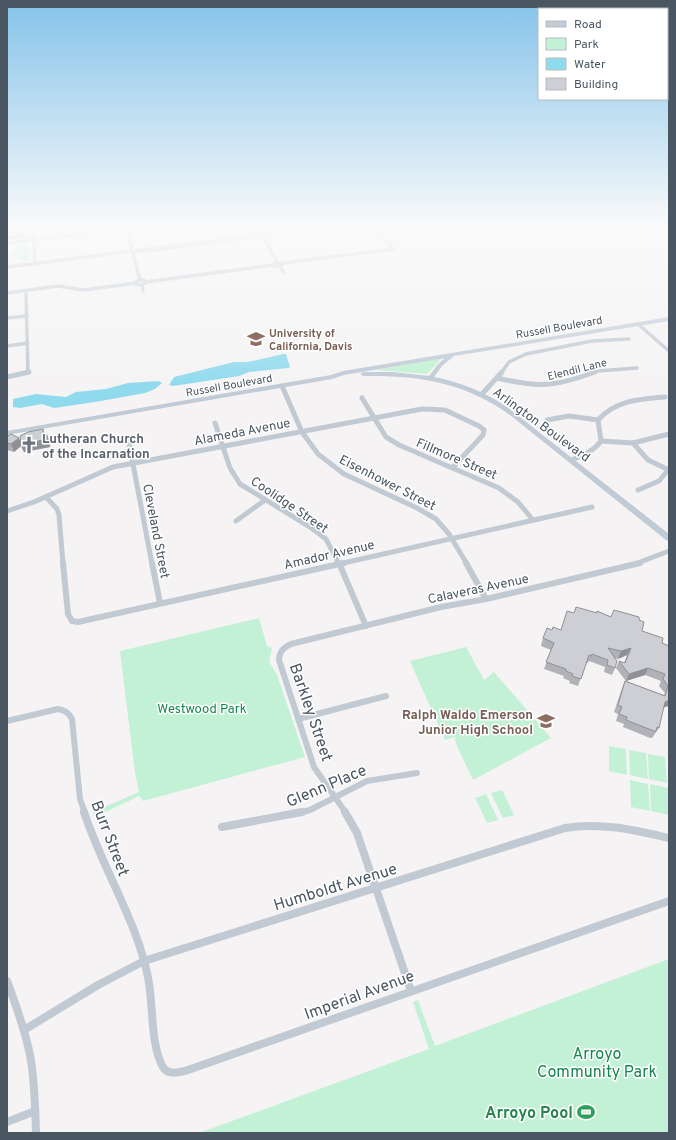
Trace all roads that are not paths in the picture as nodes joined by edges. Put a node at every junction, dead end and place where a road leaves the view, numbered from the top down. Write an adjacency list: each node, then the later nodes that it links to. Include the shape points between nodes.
1 (140, 280): 3 (street); 4 (street)
2 (159, 280): 3 (street)
3 (146, 282): 5 (street)
4 (136, 283): 5 (street); 7 (street, via 84,290 58,286)
5 (142, 285): 6 (street)
6 (143, 291)
7 (7, 293)
8 (26, 294): 9 (street)
9 (27, 316): 10 (street); 14 (street)
10 (7, 318)
11 (669, 319): 12 (main road, Russell Boulevard)
12 (638, 324): 16 (street); 17 (main road, Russell Boulevard)
13 (629, 339): 21 (street, via 592,342 526,354 509,362)
14 (28, 343): 15 (street); 19 (street, via 28,373)
15 (7, 346)
16 (669, 351)
17 (453, 355): 20 (main road, Russell Boulevard); 22 (main road, Russell Boulevard, via 440,364)
18 (637, 368): 21 (street, Elendil Lane, via 597,371 553,385 526,385)
19 (7, 377)
20 (332, 377): 22 (main road, Arlington Boulevard, via 386,374); 23 (main road, Russell Boulevard)
21 (497, 378): 24 (street)
22 (430, 379): 24 (main road, Arlington Boulevard)
23 (282, 386): 31 (street, Eisenhower Street); 32 (main road, Russell Boulevard)
24 (482, 394): 38 (main road, Arlington Boulevard, via 502,406)
25 (665, 397): 29 (street, via 615,405 605,411)
26 (362, 398): 27 (street, Fillmore Street)
27 (373, 418): 31 (street, Alameda Avenue); 40 (street, Fillmore Street, via 392,442); 40 (street, Alameda Avenue, via 422,409 438,409 481,427 484,430 483,435)
28 (547, 420): 29 (street, via 569,416)
29 (598, 420): 35 (street)
30 (214, 423): 37 (street, Coolidge Street)
31 (303, 431): 37 (street, Alameda Avenue); 49 (street, Eisenhower Street, via 314,450 335,469 428,513 440,523)
32 (7, 434)
33 (669, 434): 36 (street)
34 (128, 438): 39 (street, Cleveland Street)
35 (601, 441): 36 (street); 38 (street, via 591,452)
36 (633, 443): 41 (street, via 648,460)
37 (223, 446): 39 (street, Alameda Avenue); 44 (street, Coolidge Street, via 230,468 240,484)
38 (572, 460): 50 (main road, Arlington Boulevard)
39 (133, 463): 43 (street, Alameda Avenue, via 113,466 95,473); 54 (street, Cleveland Street)
40 (453, 467): 47 (street, Fillmore Street, via 505,491)
41 (669, 470): 42 (street, via 663,479)
42 (638, 490)
43 (46, 497): 46 (street, Alameda Avenue); 54 (street, Amador Avenue, via 59,515 68,614 72,620 86,621)
44 (265, 500): 48 (street); 52 (street, Coolidge Street, via 326,539)
45 (592, 507): 47 (street, Amador Avenue)
46 (7, 511)
47 (533, 520): 49 (street, Amador Avenue)
48 (236, 522)
49 (451, 538): 52 (street, Amador Avenue); 53 (street, Eisenhower Street)
50 (669, 538)
51 (669, 551): 53 (street, Calaveras Avenue, via 642,562)
52 (339, 563): 54 (street, Amador Avenue); 55 (street, Coolidge Street)
53 (486, 598): 55 (street, Calaveras Avenue)
54 (160, 603)
55 (366, 626): 56 (street, Calaveras Avenue)
56 (291, 644): 58 (street, Barkley Street, via 283,649 279,658)
57 (386, 696): 58 (street)
58 (298, 719): 61 (street, Barkley Street, via 314,767)
59 (7, 722): 66 (street, Burr Street, via 58,709 71,715 79,787 86,818)
60 (417, 773): 61 (street, Glenn Place, via 367,781)
61 (334, 797): 62 (street, Glenn Place, via 297,814); 64 (street, Barkley Street, via 353,824)
62 (222, 827)
63 (669, 838): 64 (street, Humboldt Avenue, via 598,824 573,826)
64 (376, 888): 66 (street, Humboldt Avenue); 68 (street, Barkley Street)
65 (669, 901): 68 (street, Imperial Avenue)
66 (144, 961): 68 (street, Imperial Avenue, via 149,982 157,1055 164,1069 178,1073); 69 (street, Humboldt Avenue, via 93,986)
67 (7, 981): 69 (street)
68 (412, 991)
69 (24, 1030): 70 (street, via 32,1072)
70 (35, 1111): 71 (street); 72 (street)
71 (7, 1122)
72 (36, 1133)

